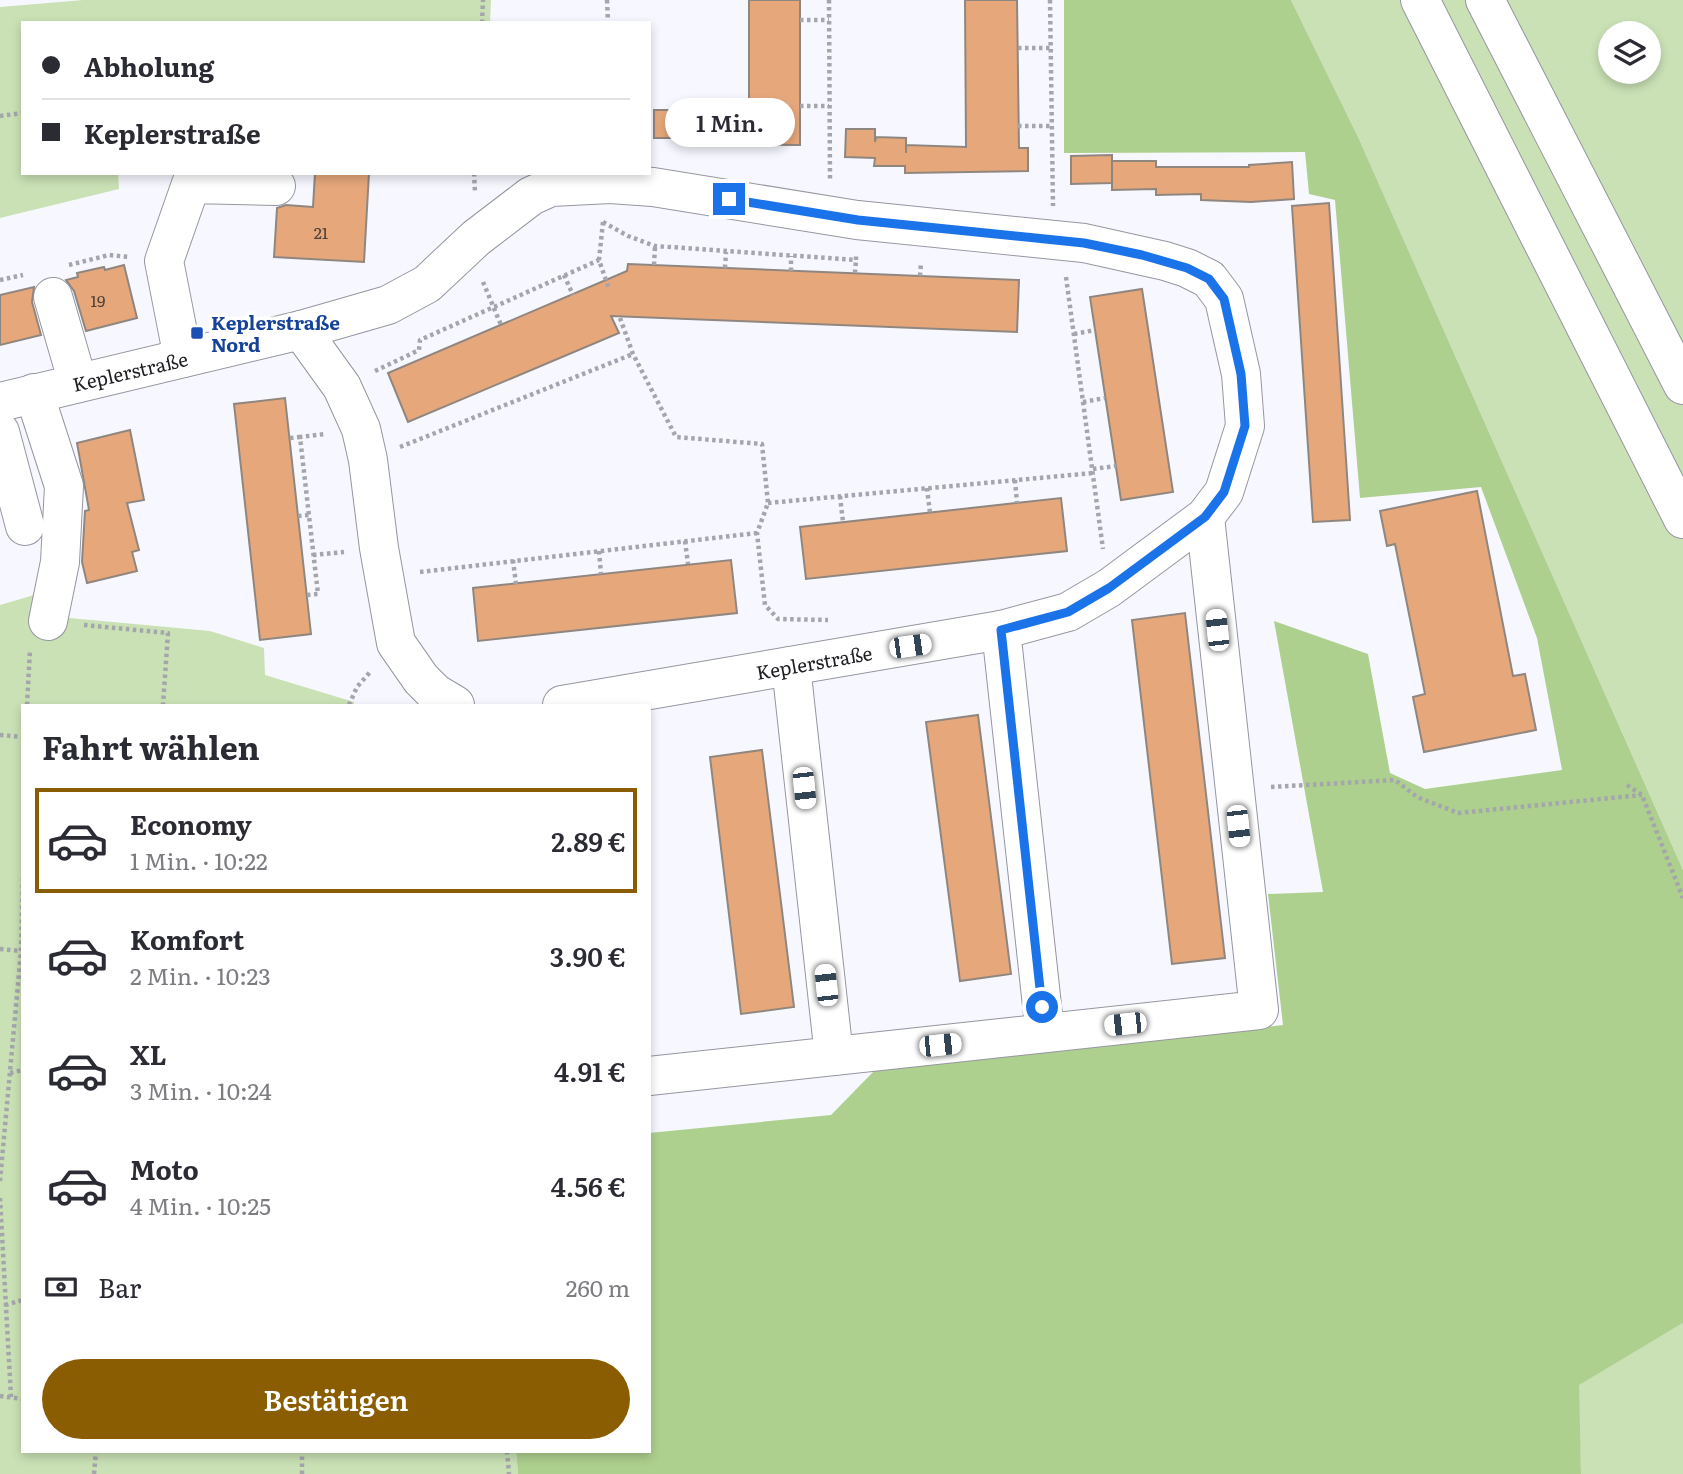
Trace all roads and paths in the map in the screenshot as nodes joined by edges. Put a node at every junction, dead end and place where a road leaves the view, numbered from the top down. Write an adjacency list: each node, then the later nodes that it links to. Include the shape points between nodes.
1 (484, 0): 9 (path)
2 (607, 0): 10 (path)
3 (829, 0): 8 (path)
4 (1050, 0): 12 (path)
5 (1420, 0): 71 (main road)
6 (1485, 0): 51 (main road)
7 (800, 20): 8 (path)
8 (829, 20): 14 (path)
9 (482, 21)
10 (608, 21)
11 (1018, 48): 12 (path)
12 (1051, 48): 18 (path)
13 (800, 106): 14 (path)
14 (829, 106): 21 (path)
15 (21, 113): 16 (path)
16 (0, 116)
17 (1018, 126): 18 (path)
18 (1052, 126): 22 (path)
19 (192, 178): 20 (main road); 28 (main road)
20 (276, 186)
21 (844, 218): 22 (main road, Keplerstraße); 27 (path); 43 (main road, Keplerstraße, via 653,187 551,187 531,196 427,284 402,299)
22 (1057, 240): 45 (path); 70 (main road, Keplerstraße, via 1187,268 1209,279 1224,299 1241,374 1245,426 1224,492)
23 (655, 246): 24 (path); 26 (path, via 603,222); 29 (path)
24 (726, 252): 25 (path); 30 (path)
25 (791, 256): 27 (path); 32 (path)
26 (599, 260): 34 (path); 38 (path)
27 (856, 260): 33 (path)
28 (164, 261): 36 (path, via 109,255); 48 (main road)
29 (654, 265)
30 (725, 268)
31 (920, 268): 35 (path)
32 (791, 271)
33 (855, 274)
34 (564, 275): 39 (path); 40 (path)
35 (920, 276)
36 (49, 279): 37 (path); 50 (main road)
37 (0, 280)
38 (609, 289)
39 (573, 295)
40 (494, 307): 42 (path); 46 (path, via 420,340)
41 (620, 318): 47 (path)
42 (502, 325)
43 (301, 330): 48 (main road, Keplerstraße); 52 (main road)
44 (1095, 330): 45 (path)
45 (1074, 334): 55 (path)
46 (419, 350): 49 (path); 52 (path)
47 (633, 354): 59 (path); 65 (path, via 676,438 762,444)
48 (183, 358): 50 (main road, Keplerstraße)
49 (423, 358)
50 (78, 383): 53 (main road, Keplerstraße)
51 (1683, 385)
52 (342, 387): 59 (main road)
53 (17, 398): 84 (main road, via 64,486 60,562)
54 (1105, 398): 55 (path)
55 (1083, 402): 61 (path)
56 (0, 432): 73 (main road)
57 (300, 437): 58 (path); 59 (path); 68 (path)
58 (290, 438)
59 (365, 445): 80 (main road)
60 (1116, 466): 61 (path)
61 (1093, 471): 62 (path); 82 (path)
62 (1015, 480): 63 (path); 66 (path)
63 (928, 488): 64 (path); 67 (path)
64 (840, 496): 65 (path); 72 (path)
65 (768, 503): 74 (path)
66 (1017, 503)
67 (930, 513)
68 (309, 515): 69 (path); 83 (path, via 318,594)
69 (298, 516)
70 (1205, 517): 82 (main road, Keplerstraße); 95 (main road)
71 (1683, 519)
72 (843, 522)
73 (25, 526)
74 (757, 533): 75 (path); 85 (path, via 765,606 778,618)
75 (685, 541): 76 (path); 78 (path)
76 (599, 551): 77 (path); 79 (path)
77 (513, 560): 80 (path); 81 (path)
78 (688, 564)
79 (601, 574)
80 (384, 576): 90 (main road, via 396,643 421,679)
81 (516, 584)
82 (1109, 588): 86 (main road, Keplerstraße, via 1068,612)
83 (307, 595)
84 (48, 621): 88 (path, via 31,625); 89 (path, via 168,633)
85 (841, 621)
86 (1001, 630): 87 (main road, Keplerstraße); 100 (main road)
87 (791, 666): 91 (main road, Keplerstraße); 101 (main road)
88 (27, 704)
89 (163, 704)
90 (453, 704)
91 (572, 704)
92 (0, 734): 93 (path)
93 (21, 737)
94 (1627, 785): 96 (path)
95 (1234, 789): 96 (path, via 1395,780 1417,797 1458,813); 100 (main road, via 1259,1010)
96 (1642, 795): 97 (path)
97 (1683, 898)
98 (0, 949): 99 (path)
99 (21, 951): 103 (path)
100 (1045, 1033): 101 (main road)
101 (834, 1056): 104 (main road)
102 (21, 1070): 103 (path)
103 (10, 1073): 105 (path)
104 (651, 1076)
105 (0, 1181)
106 (0, 1198): 108 (path)
107 (21, 1301): 108 (path)
108 (5, 1305): 110 (path)
109 (0, 1396): 110 (path)
110 (11, 1397): 111 (path)
111 (21, 1399)
112 (96, 1453): 115 (path)
113 (302, 1453): 116 (path)
114 (507, 1453): 117 (path)
115 (94, 1474)
116 (302, 1474)
117 (509, 1474)

